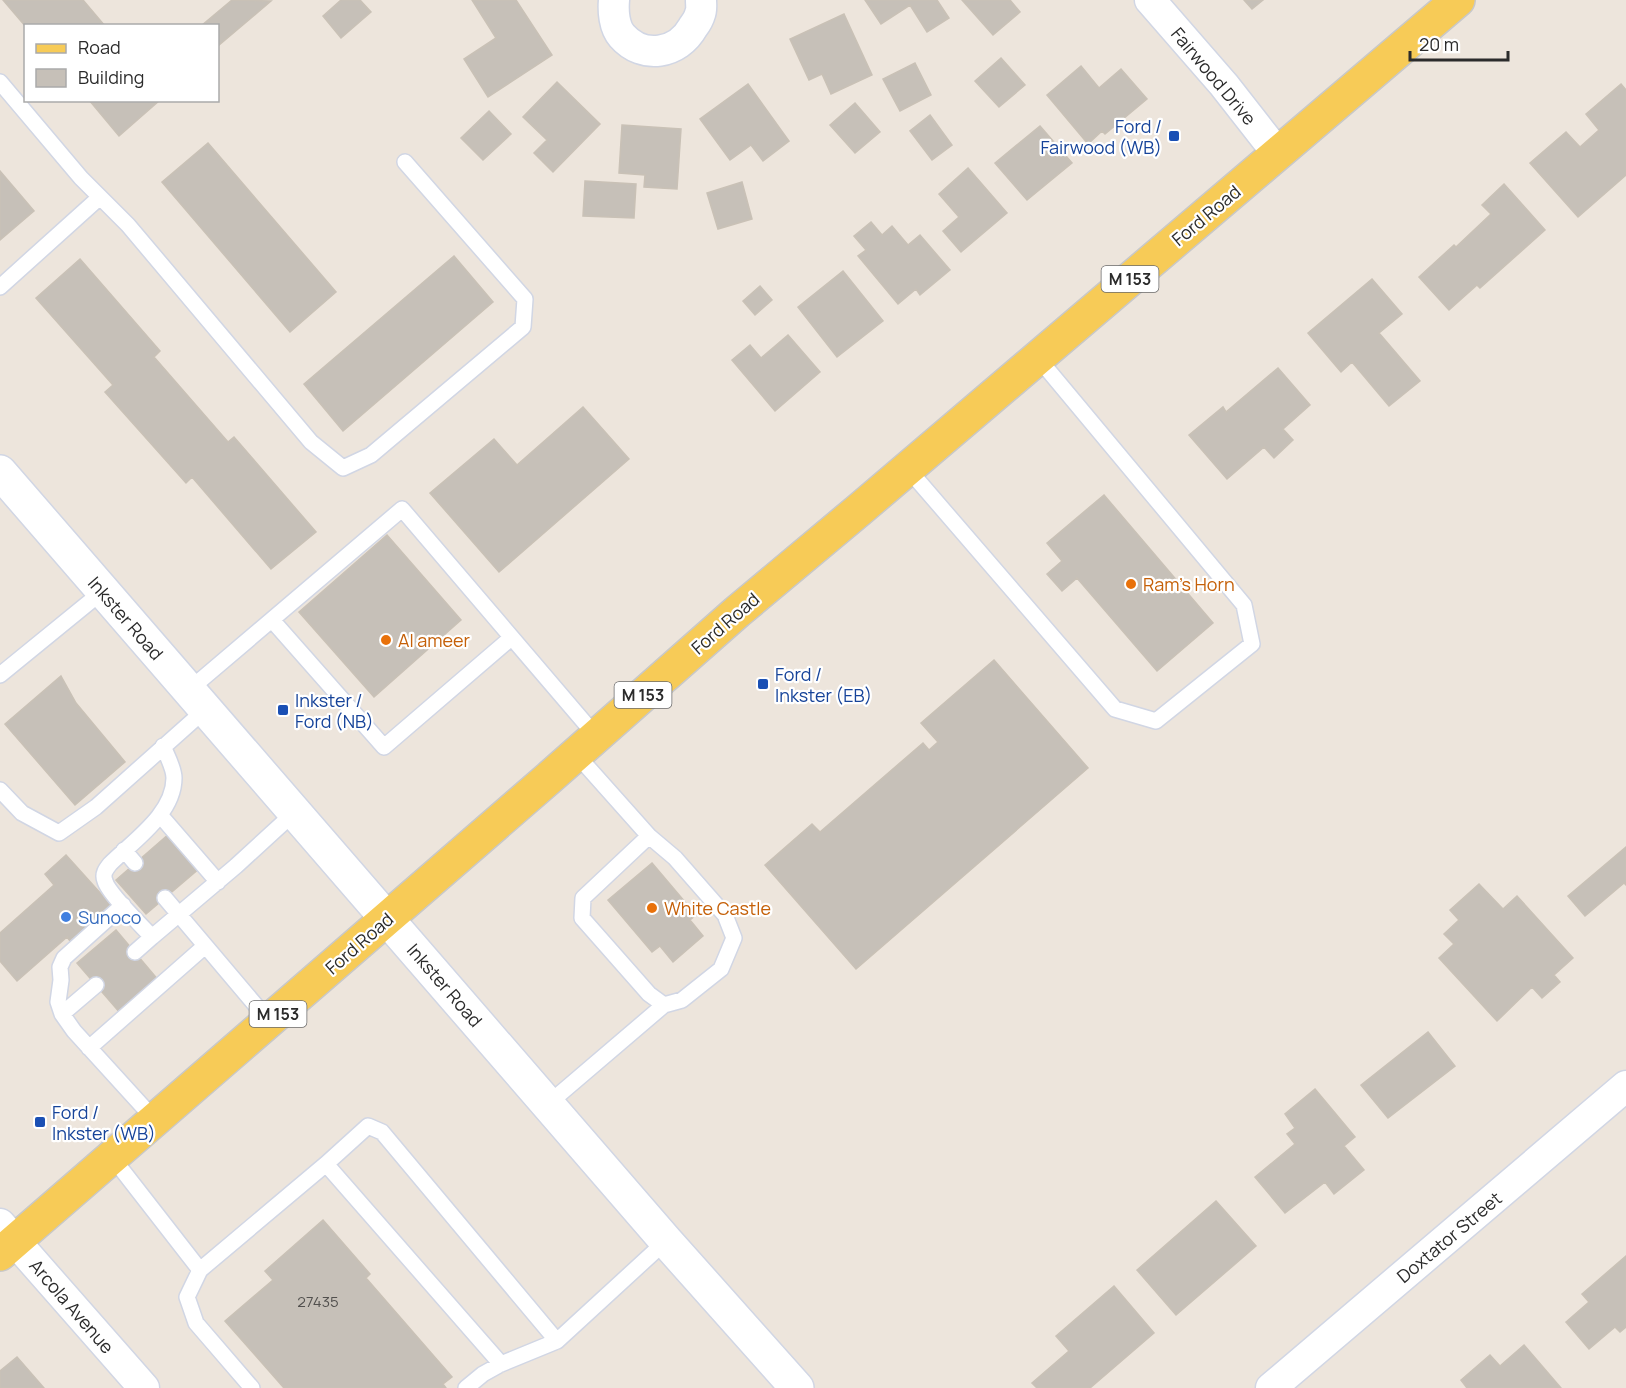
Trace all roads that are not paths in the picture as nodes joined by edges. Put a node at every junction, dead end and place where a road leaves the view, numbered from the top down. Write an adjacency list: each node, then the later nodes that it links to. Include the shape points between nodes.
1 (614, 0): 2 (street, via 613,12 620,35 636,48 655,52 673,48 689,35 701,13)
2 (701, 0)
3 (1150, 0): 6 (street, Fairwood Drive)
4 (1458, 0): 6 (main road, Ford Road / M 153)
5 (0, 82): 8 (lane)
6 (1278, 154): 10 (main road, Ford Road / M 153)
7 (405, 162): 8 (lane, via 525,300 523,327 371,455 343,468 311,442)
8 (100, 196): 9 (lane)
9 (0, 286)
10 (1038, 358): 11 (main road, Ford Road / M 153); 11 (lane, via 1244,605 1252,644 1156,721 1115,709)
11 (908, 469): 18 (main road, Ford Road / M 153)
12 (2, 480): 13 (main road, Inkster Road)
13 (103, 591): 16 (lane); 17 (main road, Inkster Road)
14 (272, 620): 15 (lane, via 384,747); 15 (lane, via 402,509); 17 (lane)
15 (512, 638): 18 (lane)
16 (0, 675)
17 (198, 700): 19 (lane); 21 (main road, Inkster Road)
18 (586, 745): 23 (lane); 30 (main road, Ford Road / M 153)
19 (163, 746): 20 (lane, via 96,807 59,833 22,813); 22 (lane, via 174,778)
20 (0, 790)
21 (295, 812): 26 (lane); 30 (main road, Inkster Road)
22 (160, 815): 24 (lane); 26 (lane)
23 (650, 836): 35 (lane, via 583,898 582,918 649,994); 35 (lane, via 725,915 734,938 721,969 682,1000)
24 (124, 850): 25 (lane); 28 (lane, via 105,870 104,880)
25 (135, 863)
26 (218, 882): 29 (lane)
27 (165, 898): 29 (lane)
28 (123, 905): 31 (lane); 36 (lane, via 64,958 58,1002)
29 (178, 915): 31 (lane); 32 (lane)
30 (388, 918): 37 (main road, Ford Road / M 153); 40 (main road, Inkster Road)
31 (152, 937): 33 (lane)
32 (205, 946): 37 (lane); 38 (lane)
33 (135, 952)
34 (96, 985): 36 (lane)
35 (664, 1005): 40 (lane)
36 (63, 1014): 38 (lane)
37 (269, 1022): 41 (main road, Ford Road / M 153)
38 (89, 1048): 41 (lane)
39 (1626, 1086): 53 (street, Doxtator Street)
40 (548, 1104): 45 (main road, Inkster Road)
41 (155, 1120): 42 (main road, Ford Road / M 153)
42 (112, 1157): 44 (main road, Ford Road / M 153); 46 (lane)
43 (326, 1164): 46 (lane); 47 (lane, via 368,1126 382,1132); 48 (lane)
44 (5, 1240): 49 (street, Arcola Avenue)
45 (666, 1241): 47 (lane); 52 (main road, Inkster Road)
46 (200, 1270): 50 (lane, via 187,1297 196,1323)
47 (557, 1341): 48 (lane)
48 (501, 1364): 51 (lane)
49 (144, 1388)
50 (252, 1388)
51 (466, 1388)
52 (797, 1388)
53 (1271, 1388)

